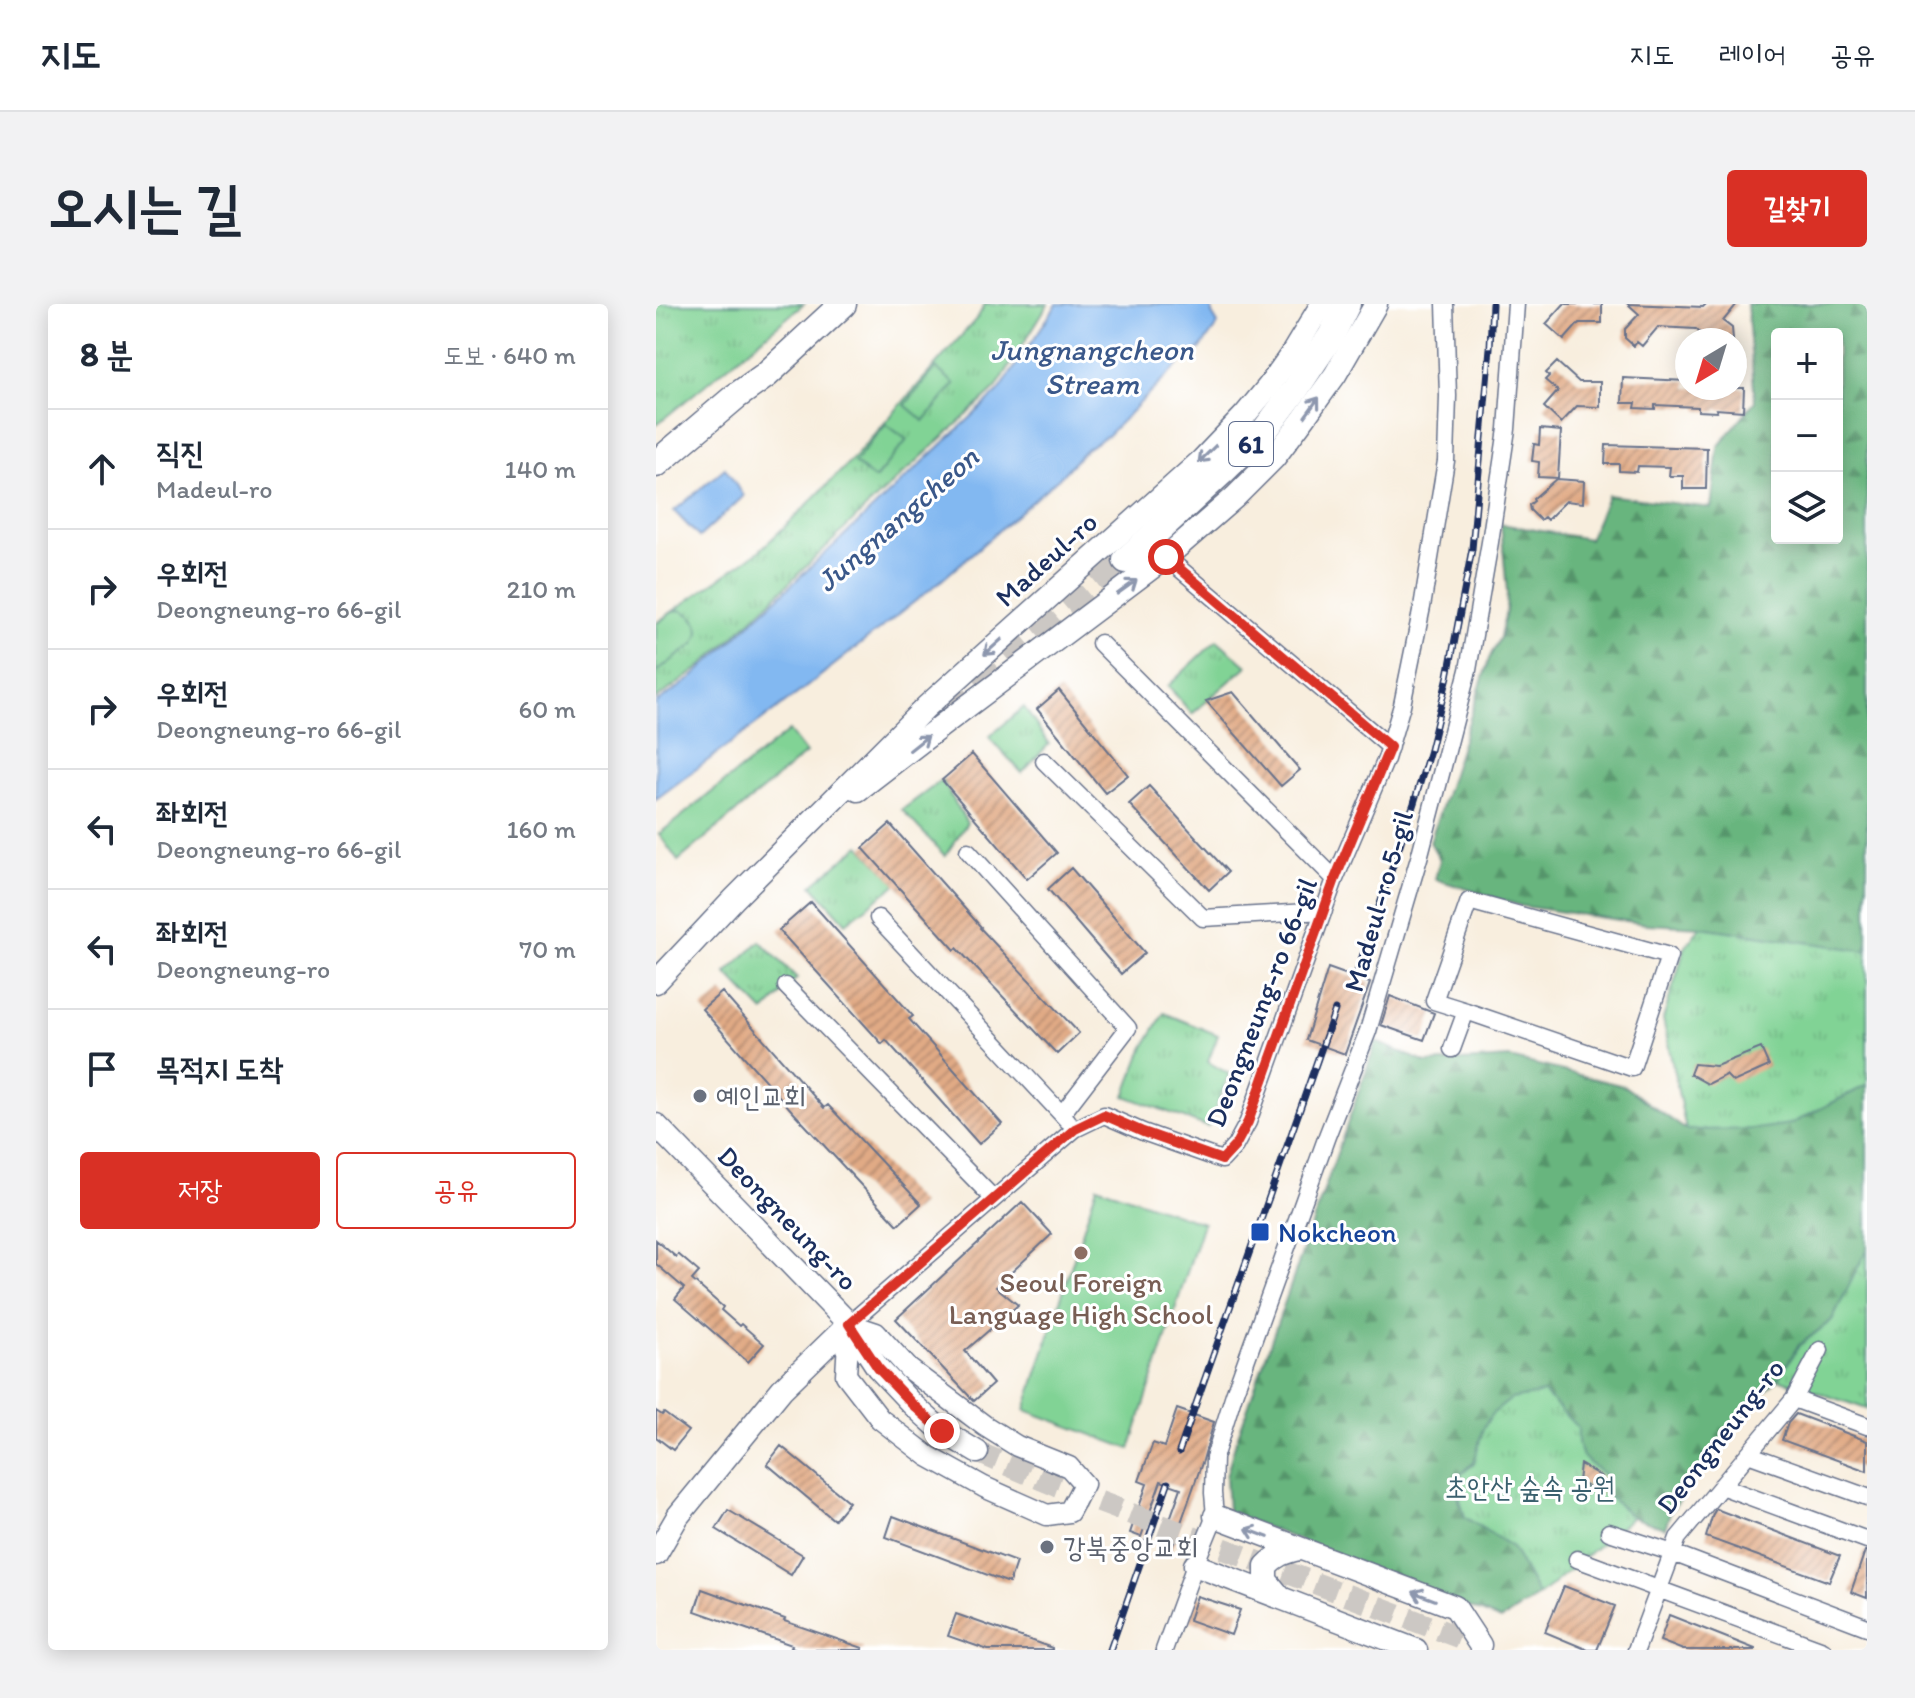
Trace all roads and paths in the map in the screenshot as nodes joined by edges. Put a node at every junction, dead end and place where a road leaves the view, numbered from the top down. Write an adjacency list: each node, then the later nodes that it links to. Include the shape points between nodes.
1 (843, 304): 7 (highway)
2 (1322, 304): 15 (main road, Madeul-ro, one-way to 15, via 1245,415)
3 (1347, 304): 14 (highway, 61, via 1317,358 1265,430)
4 (1376, 304): 13 (main road, Madeul-ro, one-way to 4, via 1274,458 1335,375)
5 (1445, 304): 18 (street, Deongneung-ro 66-gil, via 1446,461 1422,607)
6 (1516, 304): 41 (street, Madeul-ro 5-gil, via 1505,443 1468,670 1368,1031 1214,1458)
7 (825, 315): 8 (highway)
8 (766, 375): 9 (highway); 12 (highway)
9 (722, 407): 10 (highway); 11 (highway)
10 (656, 451)
11 (656, 464)
12 (656, 480)
13 (1166, 557): 16 (main road, Madeul-ro, one-way to 13); 18 (street)
14 (1126, 560)
15 (1044, 601): 16 (main road, via 1035,613 1035,627 1049,637); 20 (main road, Madeul-ro, one-way to 20, via 926,707)
16 (1063, 635): 20 (main road, Madeul-ro, one-way to 16)
17 (1100, 643): 22 (street)
18 (1390, 747): 22 (street, Deongneung-ro 66-gil)
19 (1044, 761): 23 (street, via 1203,918)
20 (791, 842): 25 (main road, Madeul-ro)
21 (968, 851): 29 (street, via 1128,1028)
22 (1335, 879): 23 (street, Deongneung-ro 66-gil)
23 (1324, 911): 31 (street, Deongneung-ro 66-gil, via 1248,1122 1222,1160 1104,1115)
24 (878, 918): 29 (street)
25 (656, 982)
26 (786, 986): 32 (street)
27 (1466, 1011): 27 (street, via 1434,1001 1469,901 1669,956 1632,1068); 28 (street)
28 (1452, 1049)
29 (1062, 1114): 31 (street)
30 (656, 1125): 33 (main road, Deongneung-ro)
31 (1075, 1129): 32 (street, Deongneung-ro 66-gil)
32 (993, 1198): 33 (street, Deongneung-ro 66-gil)
33 (849, 1324): 33 (street, via 846,1375 880,1419 928,1456 984,1487 1047,1515 1069,1512 1084,1484 1069,1467 985,1426 909,1369 876,1333); 37 (main road, Deongneung-ro, via 878,1368 912,1404); 46 (main road, via 782,1389 678,1516)
34 (1820, 1350): 35 (street, Deongneung-ro)
35 (1794, 1399): 36 (street); 38 (street, Deongneung-ro)
36 (1867, 1426)
37 (977, 1452)
38 (1748, 1454): 39 (street, Deongneung-ro); 40 (street)
39 (1721, 1486): 43 (street); 45 (street, Deongneung-ro, via 1678,1538)
40 (1867, 1497)
41 (1215, 1516): 44 (main road, one-way to 41); 48 (street)
42 (1609, 1532): 45 (street)
43 (1867, 1540)
44 (1300, 1549): 50 (main road, via 1276,1556 1266,1566 1266,1580); 52 (main road, one-way to 44, via 1455,1607)
45 (1673, 1553): 49 (street, Deongneung-ro); 51 (street)
46 (656, 1554)
47 (1577, 1559): 49 (street)
48 (1195, 1565): 50 (main road); 53 (street)
49 (1659, 1589): 55 (street, Deongneung-ro); 56 (street)
50 (1281, 1598): 54 (main road)
51 (1867, 1627)
52 (1475, 1647)
53 (1164, 1650)
54 (1416, 1650)
55 (1636, 1650)
56 (1823, 1650)

